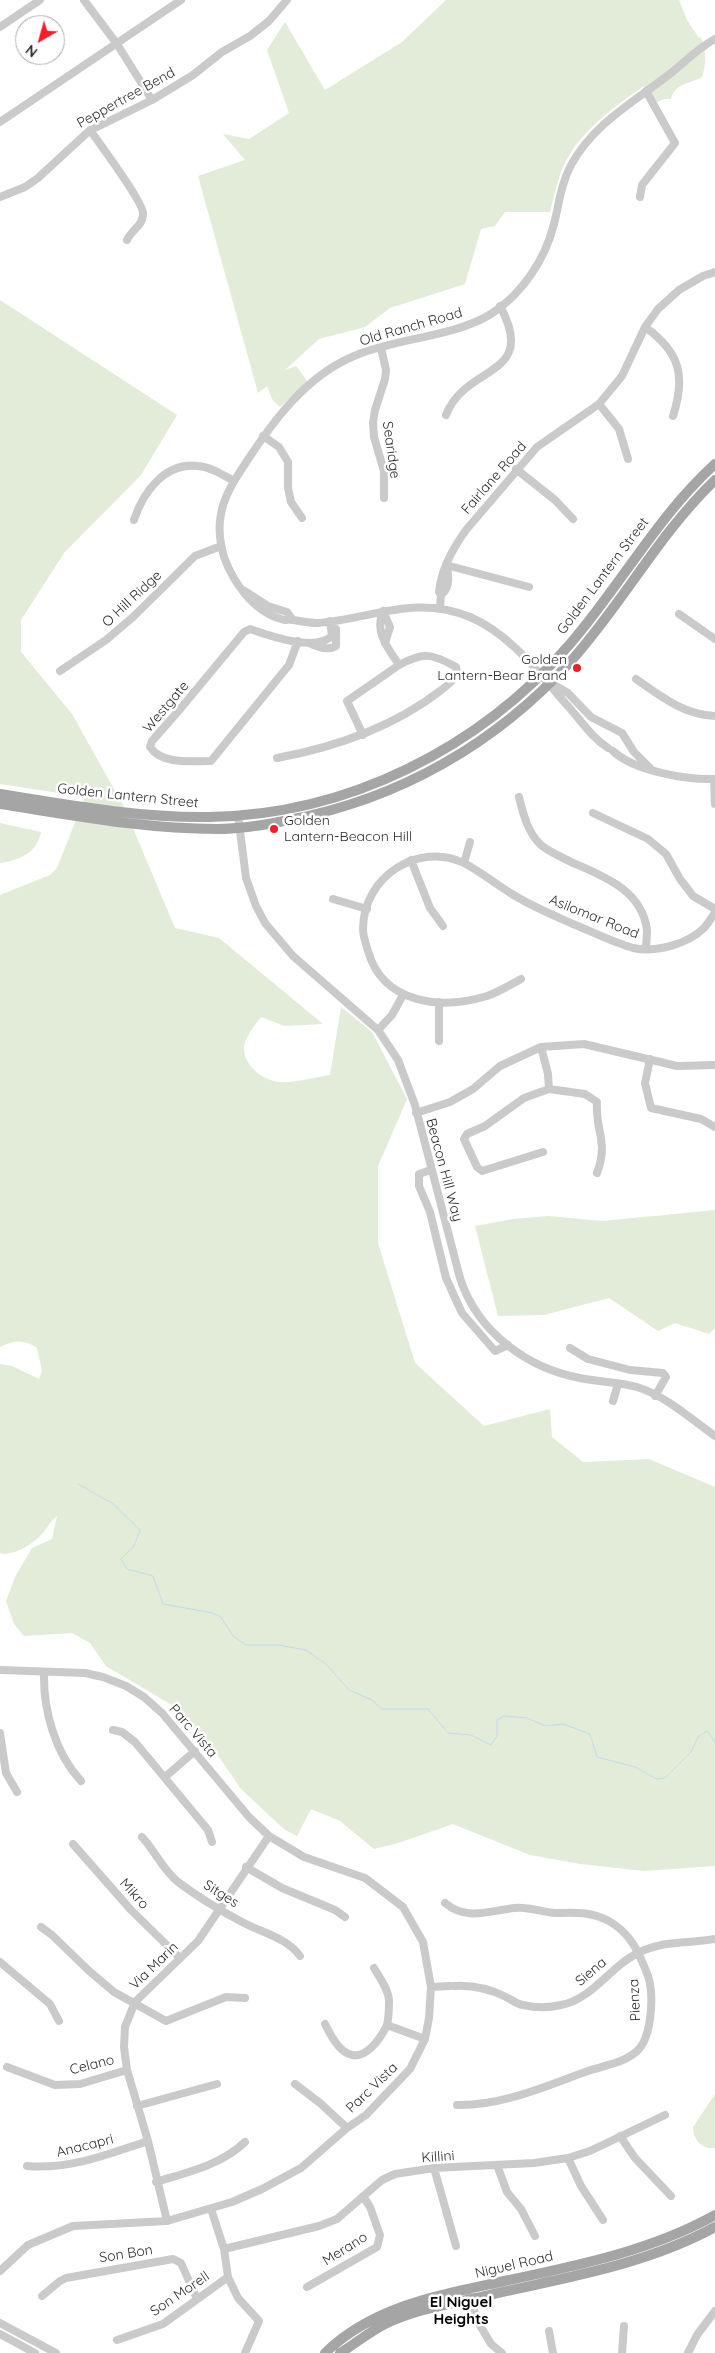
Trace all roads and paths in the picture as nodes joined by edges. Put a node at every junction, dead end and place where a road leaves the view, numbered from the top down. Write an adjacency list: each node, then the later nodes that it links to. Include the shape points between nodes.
1 (40, 0): 5 (street)
2 (84, 0): 7 (street)
3 (181, 0): 7 (street)
4 (287, 0): 9 (street, Peppertree Bend, via 250,36)
5 (0, 27)
6 (715, 39): 8 (street, Old Ranch Road)
7 (117, 44): 9 (street); 10 (street)
8 (646, 91): 13 (street, via 676,142 642,185); 16 (street, Old Ranch Road, via 604,122 580,151 563,184 546,249 528,278)
9 (152, 100): 11 (street, Peppertree Bend)
10 (0, 122)
11 (90, 130): 12 (street, Peppertree Bend, via 38,178); 14 (street, via 110,161 123,174 143,211 141,221)
12 (0, 197)
13 (640, 197)
14 (127, 240)
15 (715, 272): 17 (street, Fairlane Road, via 679,290 658,309)
16 (500, 306): 18 (street, Old Ranch Road, via 461,327); 20 (street, via 512,334 509,353 498,366 454,398)
17 (645, 327): 19 (street, Fairlane Road, via 622,376); 21 (street, via 674,355 680,374 679,398)
18 (381, 348): 22 (street, Old Ranch Road, via 354,356 319,378 286,407); 28 (street, Searidge, via 386,370 373,424 384,471)
19 (599, 404): 23 (street, via 619,429); 25 (street, Fairlane Road, via 537,446)
20 (446, 415)
21 (673, 416)
22 (263, 436): 27 (street, Old Ranch Road); 29 (street, via 278,447 288,462 291,502)
23 (628, 459)
24 (715, 464): 43 (main road, Golden Lantern Street, via 658,524)
25 (516, 469): 30 (street); 33 (street, Fairlane Road, via 458,541)
26 (715, 480): 43 (main road, Golden Lantern Street, via 666,534 593,634)
27 (234, 482): 31 (street, via 198,466 172,470 148,490); 32 (street, Old Ranch Road, via 221,512)
28 (384, 498)
29 (302, 518)
30 (573, 519)
31 (134, 520)
32 (221, 546): 38 (street, Old Ranch Road, via 235,581 245,591 268,606 288,612 292,620); 42 (street, O Hill Ridge, via 195,556 133,617)
33 (446, 565): 34 (street); 35 (street, Fairlane Road, via 449,576)
34 (529, 587)
35 (440, 608): 36 (street, Old Ranch Road, via 411,607); 43 (street, Old Ranch Road, via 469,616 487,626 503,637)
36 (383, 611): 38 (street, Old Ranch Road); 41 (street, via 380,622 385,643)
37 (679, 614): 39 (street)
38 (332, 621): 40 (street, Westgate, via 337,641 331,649)
39 (715, 639)
40 (298, 641): 40 (street, Westgate, via 278,639 250,629 244,632 152,741 150,747 155,754 180,761 211,761 289,665)
41 (399, 665): 46 (street, via 346,701); 46 (street, via 414,657 430,654 457,668 453,679 428,701)
42 (60, 671)
43 (546, 679): 48 (street, via 568,693 591,717 622,733); 48 (street, via 587,730 611,750 636,765); 55 (main road, Golden Lantern Street, via 448,748 395,776 310,804); 56 (main road, Golden Lantern Street, via 514,715 481,741 417,778 338,809)
44 (636, 679): 45 (street, via 691,713)
45 (715, 716)
46 (363, 735): 47 (street, via 317,750)
47 (277, 758)
48 (650, 768): 49 (street, via 683,778)
49 (714, 779): 53 (street)
50 (0, 794): 55 (main road, Golden Lantern Street, via 171,817)
51 (519, 797): 65 (street, via 525,820 541,845 628,892 641,909 647,930)
52 (0, 804): 56 (main road, Golden Lantern Street, via 122,823 180,828)
53 (715, 804)
54 (593, 813): 62 (street, via 648,839 666,854 693,896)
55 (238, 815): 56 (street, Beacon Hill Way)
56 (239, 828): 69 (street, Beacon Hill Way, via 249,887 271,933)
57 (470, 842): 59 (street)
58 (411, 860): 59 (street, Asilomar Road, via 432,856); 61 (street, Asilomar Road, via 380,882); 64 (street, via 430,908)
59 (464, 864): 65 (street, Asilomar Road, via 526,903 613,940)
60 (333, 899): 61 (street)
61 (367, 909): 67 (street, Asilomar Road, via 363,930 371,962 383,979)
62 (715, 909)
63 (715, 913): 65 (street, Asilomar Road, via 704,928 684,941)
64 (443, 926)
65 (646, 949)
66 (521, 979): 68 (street, Asilomar Road, via 488,996)
67 (403, 995): 68 (street, Asilomar Road); 69 (street, via 392,1015)
68 (439, 1002): 70 (street)
69 (378, 1030): 75 (street, Beacon Hill Way, via 398,1060)
70 (439, 1041)
71 (541, 1047): 72 (street, via 584,1044); 74 (street); 75 (street, via 500,1066 473,1089 450,1102)
72 (650, 1059): 73 (street, via 678,1066); 76 (street, via 645,1083 651,1108 701,1119)
73 (715, 1065)
74 (549, 1089): 77 (street, via 524,1098 464,1139 482,1171); 79 (street, via 596,1099 597,1123 604,1147)
75 (416, 1112): 78 (street, Beacon Hill Way)
76 (715, 1128)
77 (543, 1152)
78 (431, 1170): 80 (street, Beacon Hill Way, via 466,1298 480,1319); 80 (street, via 419,1174 419,1186 430,1212 446,1278 462,1313 495,1351)
79 (597, 1173)
80 (508, 1346): 82 (street, Beacon Hill Way, via 525,1358 561,1373)
81 (570, 1348): 83 (street, via 588,1359 630,1370 663,1372 666,1377)
82 (618, 1384): 83 (street, Beacon Hill Way, via 639,1388); 84 (street)
83 (655, 1396): 85 (street, Beacon Hill Way)
84 (613, 1401)
85 (715, 1436)
86 (0, 1670): 87 (street, Parc Vista)
87 (44, 1672): 90 (street, Parc Vista, via 85,1673 126,1686 162,1713); 92 (street, via 46,1700 59,1751)
88 (113, 1730): 91 (street, via 130,1737)
89 (0, 1733): 93 (street, via 6,1773)
90 (195, 1751): 91 (street); 94 (street, Parc Vista, via 249,1817)
91 (166, 1777): 96 (street, via 208,1830)
92 (81, 1781)
93 (17, 1792)
94 (269, 1836): 98 (street, Via Marin); 109 (street, Parc Vista, via 304,1857 365,1878 402,1907 424,1942)
95 (142, 1837): 100 (street, Sitges, via 167,1872)
96 (212, 1842)
97 (73, 1844): 106 (street, Mikro, via 131,1910)
98 (246, 1867): 100 (street, Via Marin); 101 (street, via 282,1888)
99 (446, 1903): 104 (street, Pienza, via 469,1913 528,1908 554,1913 588,1913 607,1920 625,1933)
100 (219, 1909): 105 (street, Sitges, via 294,1948); 106 (street, Via Marin, via 198,1941)
101 (345, 1917)
102 (41, 1928): 111 (street, via 114,1992)
103 (715, 1939): 104 (street, Siena, via 668,1942)
104 (639, 1952): 109 (street, Siena, via 610,1971 579,1999 563,2005 544,2008 522,2005 468,1986); 120 (street, Pienza, via 649,1980 649,2030 640,2048 632,2055 528,2094)
105 (300, 1956)
106 (180, 1958): 111 (street, Via Marin)
107 (0, 1962): 112 (street, via 50,2004)
108 (374, 1968): 114 (street, via 389,2000)
109 (431, 1988): 115 (street, Parc Vista)
110 (245, 1998): 111 (street, via 226,1997 166,2021)
111 (135, 2002): 117 (street, Via Marin, via 125,2027)
112 (59, 2020)
113 (324, 2024): 114 (street, via 331,2037 351,2055 367,2051)
114 (387, 2025): 115 (street)
115 (425, 2039): 123 (street, Parc Vista, via 410,2069 366,2115)
116 (7, 2067): 117 (street, Celano, via 55,2085 80,2084)
117 (127, 2070): 121 (street, Via Marin)
118 (217, 2084): 121 (street)
119 (295, 2084): 123 (street)
120 (457, 2105)
121 (137, 2106): 125 (street, Via Marin)
122 (665, 2115): 124 (street, Killini)
123 (347, 2128): 134 (street, Parc Vista, via 301,2168 262,2189)
124 (620, 2136): 127 (street, Killini); 133 (street, via 635,2158)
125 (148, 2141): 129 (street, Anacapri, via 72,2165); 131 (street, Via Marin)
126 (245, 2142): 131 (street, via 231,2155)
127 (568, 2158): 128 (street, Killini); 136 (street)
128 (497, 2165): 130 (street, Killini); 139 (street, via 507,2192 521,2209)
129 (27, 2166)
130 (434, 2168): 132 (street, Killini, via 396,2172); 140 (street)
131 (156, 2182): 137 (street, Via Marin)
132 (363, 2196): 141 (street, Killini, via 337,2219 319,2226); 144 (street, Merano, via 380,2235 377,2246)
133 (671, 2196)
134 (211, 2209): 137 (street, Parc Vista); 141 (street)
135 (715, 2215): 145 (main road, Niguel Road, via 643,2247)
136 (603, 2220)
137 (166, 2221): 142 (street, Parc Vista, via 73,2226 28,2245)
138 (715, 2227): 145 (main road, Niguel Road, via 648,2256 582,2274)
139 (535, 2236)
140 (456, 2246)
141 (224, 2249): 143 (street)
142 (0, 2271)
143 (228, 2277): 147 (street, Son Morell); 156 (street, via 238,2298 259,2321)
144 (306, 2287)
145 (469, 2294): 157 (main road, Niguel Road, via 430,2297 380,2315); 158 (main road, Niguel Road, via 384,2325); 159 (street, via 478,2322 491,2344)
146 (42, 2296): 147 (street, Son Bon, via 66,2278 173,2259 181,2263)
147 (197, 2299): 153 (street, Son Morell, via 163,2324)
148 (715, 2311): 162 (street)
149 (0, 2322): 155 (street)
150 (624, 2326): 161 (street)
151 (549, 2331): 160 (street)
152 (0, 2334): 154 (street)
153 (117, 2340)
154 (34, 2353)
155 (56, 2353)
156 (245, 2353)
157 (325, 2353)
158 (340, 2353)
159 (502, 2353)
160 (553, 2353)
161 (622, 2353)
162 (688, 2353)

